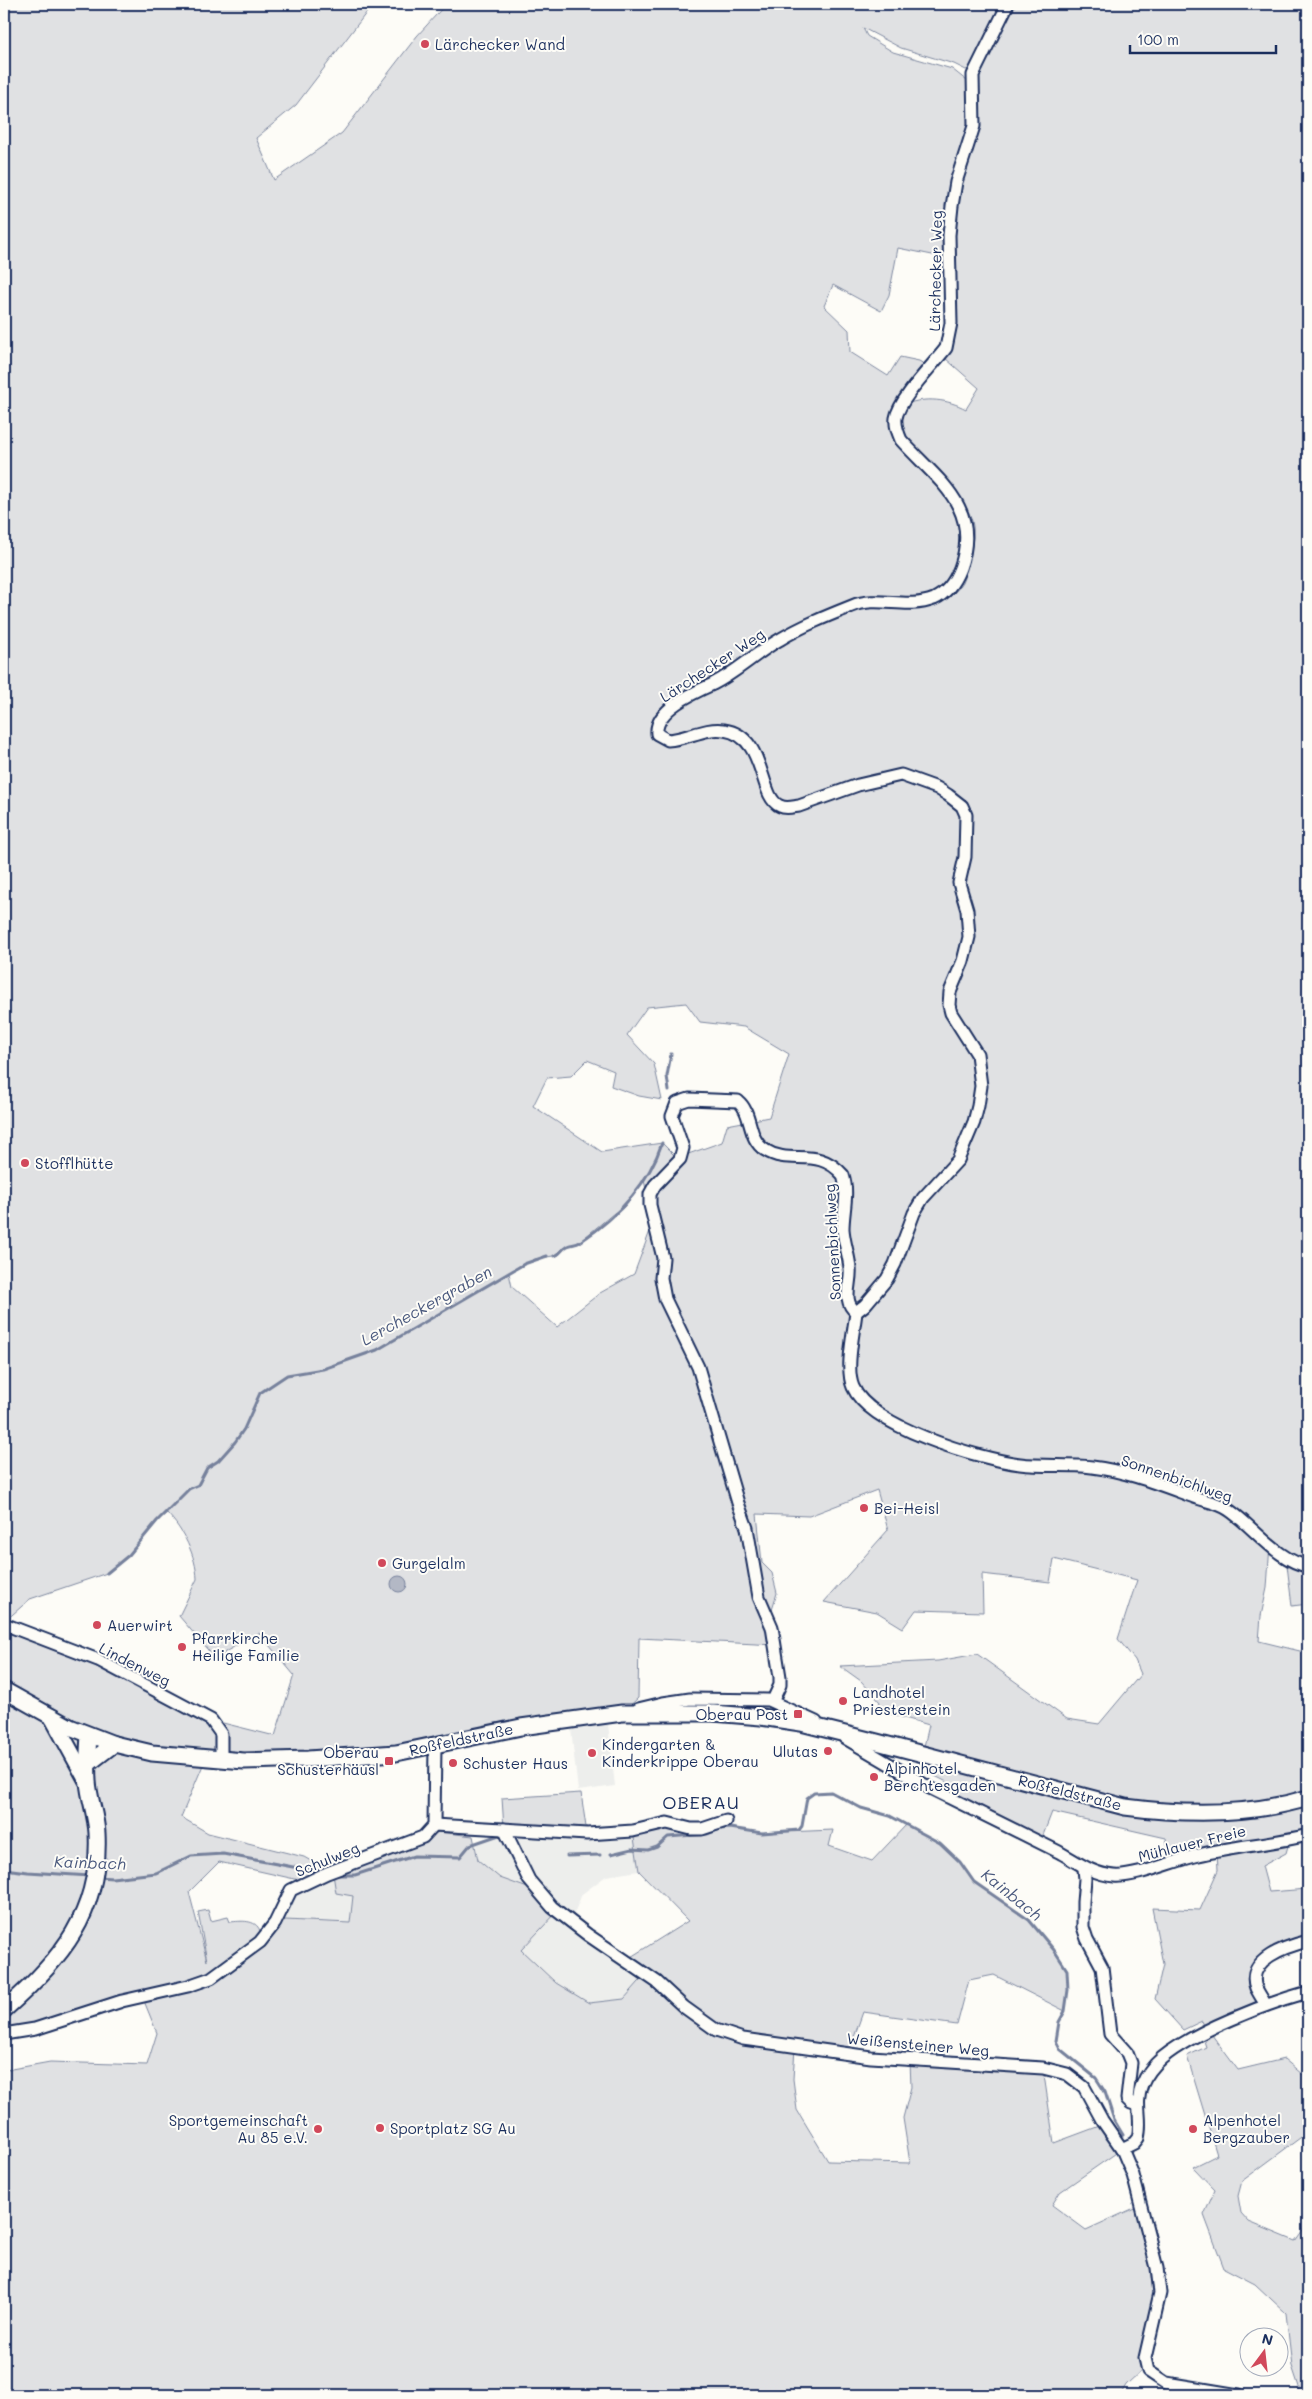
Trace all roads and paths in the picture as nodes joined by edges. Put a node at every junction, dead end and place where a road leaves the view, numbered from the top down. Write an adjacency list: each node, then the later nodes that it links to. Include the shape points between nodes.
1 (1008, 4): 2 (street, Lärchecker Weg, via 974,75 974,126 956,182 949,235 949,340 896,416 901,440 952,496 964,516 967,538 957,575 945,592 934,599 912,604 864,602 793,633 666,712 656,728 657,734 668,740 713,730 736,734 755,754 771,797 779,806 799,806 858,785 901,775 929,784 948,795 962,806 966,815 965,857 959,883 967,910 969,937 950,992 949,1005 977,1054 981,1086 978,1106 958,1160 923,1198 887,1279)
2 (856, 1312): 3 (street, Sonnenbichlweg, via 849,1375 853,1388 862,1400 896,1424 950,1448 978,1456 1023,1464 1092,1467 1122,1473 1228,1509 1293,1562); 6 (street, Sonnenbichlweg, via 847,1295 851,1278 843,1230 846,1183 837,1168 813,1157 775,1156 763,1149 754,1140 744,1109 738,1101 689,1099 676,1103 672,1116 684,1148 680,1159 650,1194 663,1258 663,1292 698,1367 747,1528 759,1597 772,1626 780,1677)
3 (1308, 1566)
4 (4, 1624): 14 (street, Lindenweg, via 98,1660 211,1720 221,1734)
5 (4, 1690): 8 (main road, Roßfeldstraße)
6 (773, 1700): 7 (street, Roßfeldstraße, via 690,1699); 9 (street, Roßfeldstraße)
7 (622, 1713): 9 (main road, Roßfeldstraße, via 713,1713 801,1723); 12 (main road, Roßfeldstraße, via 521,1727)
8 (52, 1717): 10 (main road, Roßfeldstraße); 13 (main road)
9 (837, 1732): 17 (main road, Roßfeldstraße, via 1125,1807 1206,1813 1264,1808); 22 (street, Mühlauer Freie, via 930,1788 1058,1852)
10 (88, 1735): 11 (main road, Roßfeldstraße); 13 (main road, via 74,1748); 15 (main road)
11 (114, 1744): 14 (main road, Roßfeldstraße, via 152,1753); 15 (main road)
12 (435, 1745): 14 (main road, Roßfeldstraße, via 396,1752 308,1759); 19 (street)
13 (72, 1755): 16 (main road)
14 (221, 1760)
15 (88, 1764): 16 (main road)
16 (88, 1782): 26 (main road, via 94,1808 97,1862 91,1895 77,1929 63,1950 39,1978)
17 (1308, 1798)
18 (726, 1821): 20 (street, via 702,1829 667,1823 633,1831 587,1834)
19 (434, 1825): 20 (street); 27 (street, Schulweg, via 428,1834 409,1844 327,1873 291,1890 275,1922 260,1942 211,1978 122,2001 36,2029)
20 (504, 1829): 29 (street, Weißensteiner Weg, via 528,1880 552,1906 657,1982 716,2030 743,2039 871,2057 1056,2070 1067,2074 1084,2088)
21 (1308, 1835): 22 (street, Mühlauer Freie, via 1198,1855 1127,1875 1104,1875)
22 (1084, 1869): 28 (street, via 1083,1927 1102,1967 1110,2034 1127,2053 1131,2063 1127,2099)
23 (1308, 1941): 25 (street, via 1278,1951 1260,1964 1255,1985)
24 (1308, 1992): 25 (street)
25 (1266, 2005): 28 (street, via 1163,2057 1142,2084)
26 (4, 2010)
27 (7, 2032)
28 (1137, 2106): 29 (street, via 1138,2138)
29 (1122, 2149): 30 (street, Weißensteiner Weg, via 1141,2205 1159,2281 1159,2301 1146,2351 1146,2366 1152,2375 1166,2383)
30 (1239, 2395)

